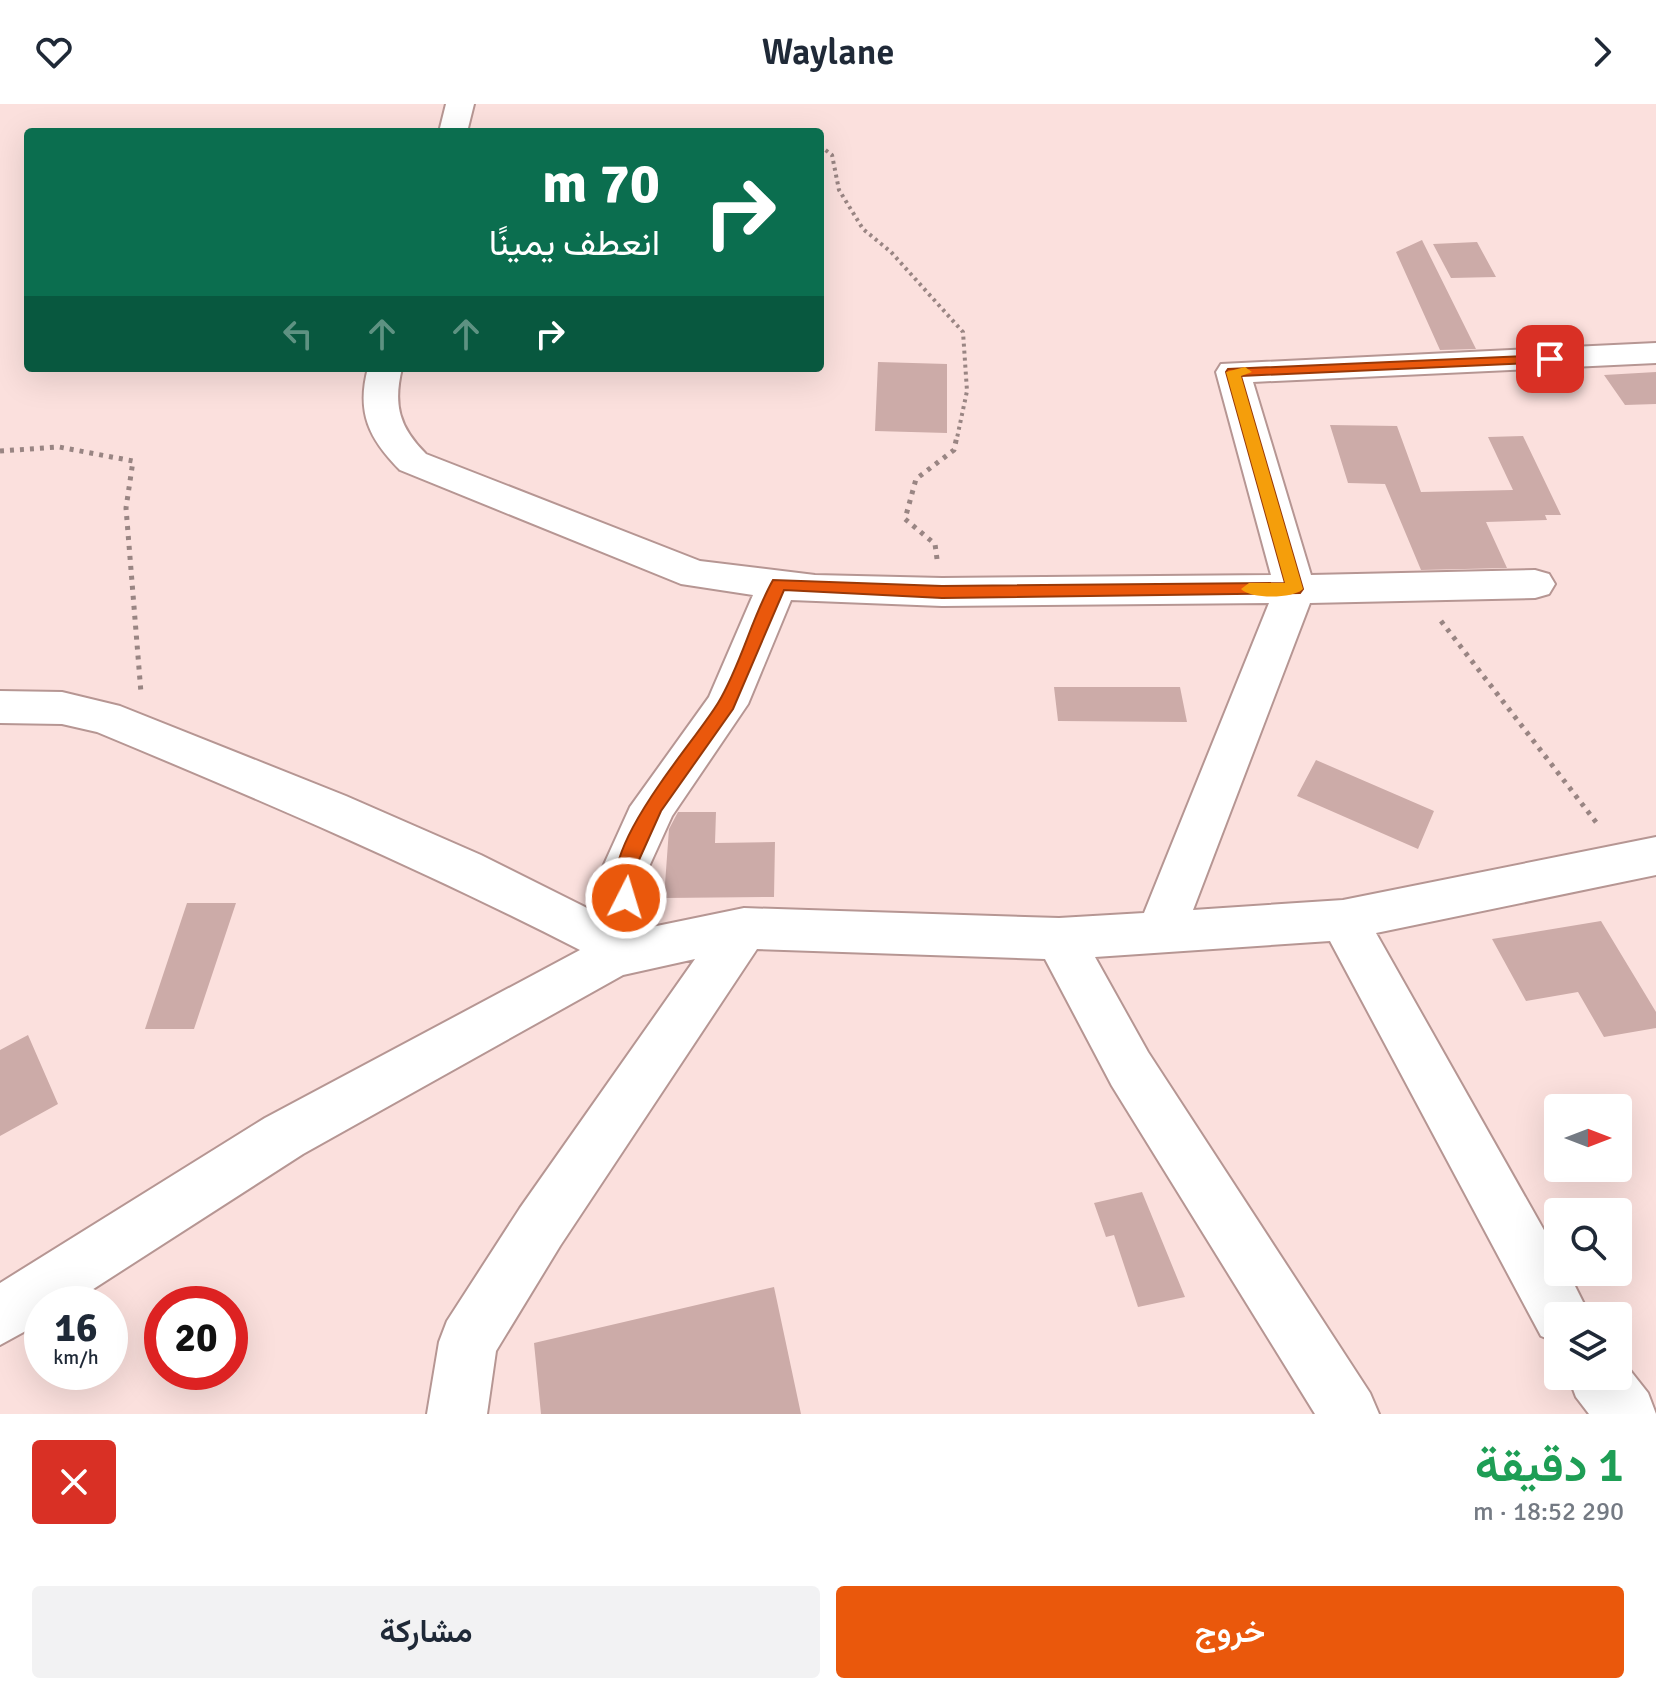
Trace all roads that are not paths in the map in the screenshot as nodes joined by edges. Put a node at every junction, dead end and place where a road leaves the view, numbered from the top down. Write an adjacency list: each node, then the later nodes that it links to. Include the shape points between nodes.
1 (460, 104): 2 (lane)
2 (454, 128)
3 (1656, 353): 7 (lane, via 1233,372)
4 (384, 372): 5 (lane, via 377,396 388,438 413,462 695,574)
5 (778, 584): 7 (lane, via 942,592); 14 (lane, via 727,704 653,807 624,871)
6 (1535, 584): 7 (lane)
7 (1295, 589): 12 (lane)
8 (0, 707): 14 (lane, via 62,708 105,718 465,869)
9 (1641, 859): 10 (lane)
10 (1343, 920): 12 (lane); 15 (lane)
11 (744, 928): 13 (lane); 14 (lane); 18 (lane, via 468,1342)
12 (1160, 932): 13 (lane)
13 (1059, 939): 19 (lane, via 1130,1069)
14 (630, 952): 16 (lane, via 613,956 284,1136)
15 (1553, 1302)
16 (0, 1316)
17 (1608, 1390): 20 (lane)
18 (457, 1414)
19 (1349, 1414)
20 (1627, 1414)

